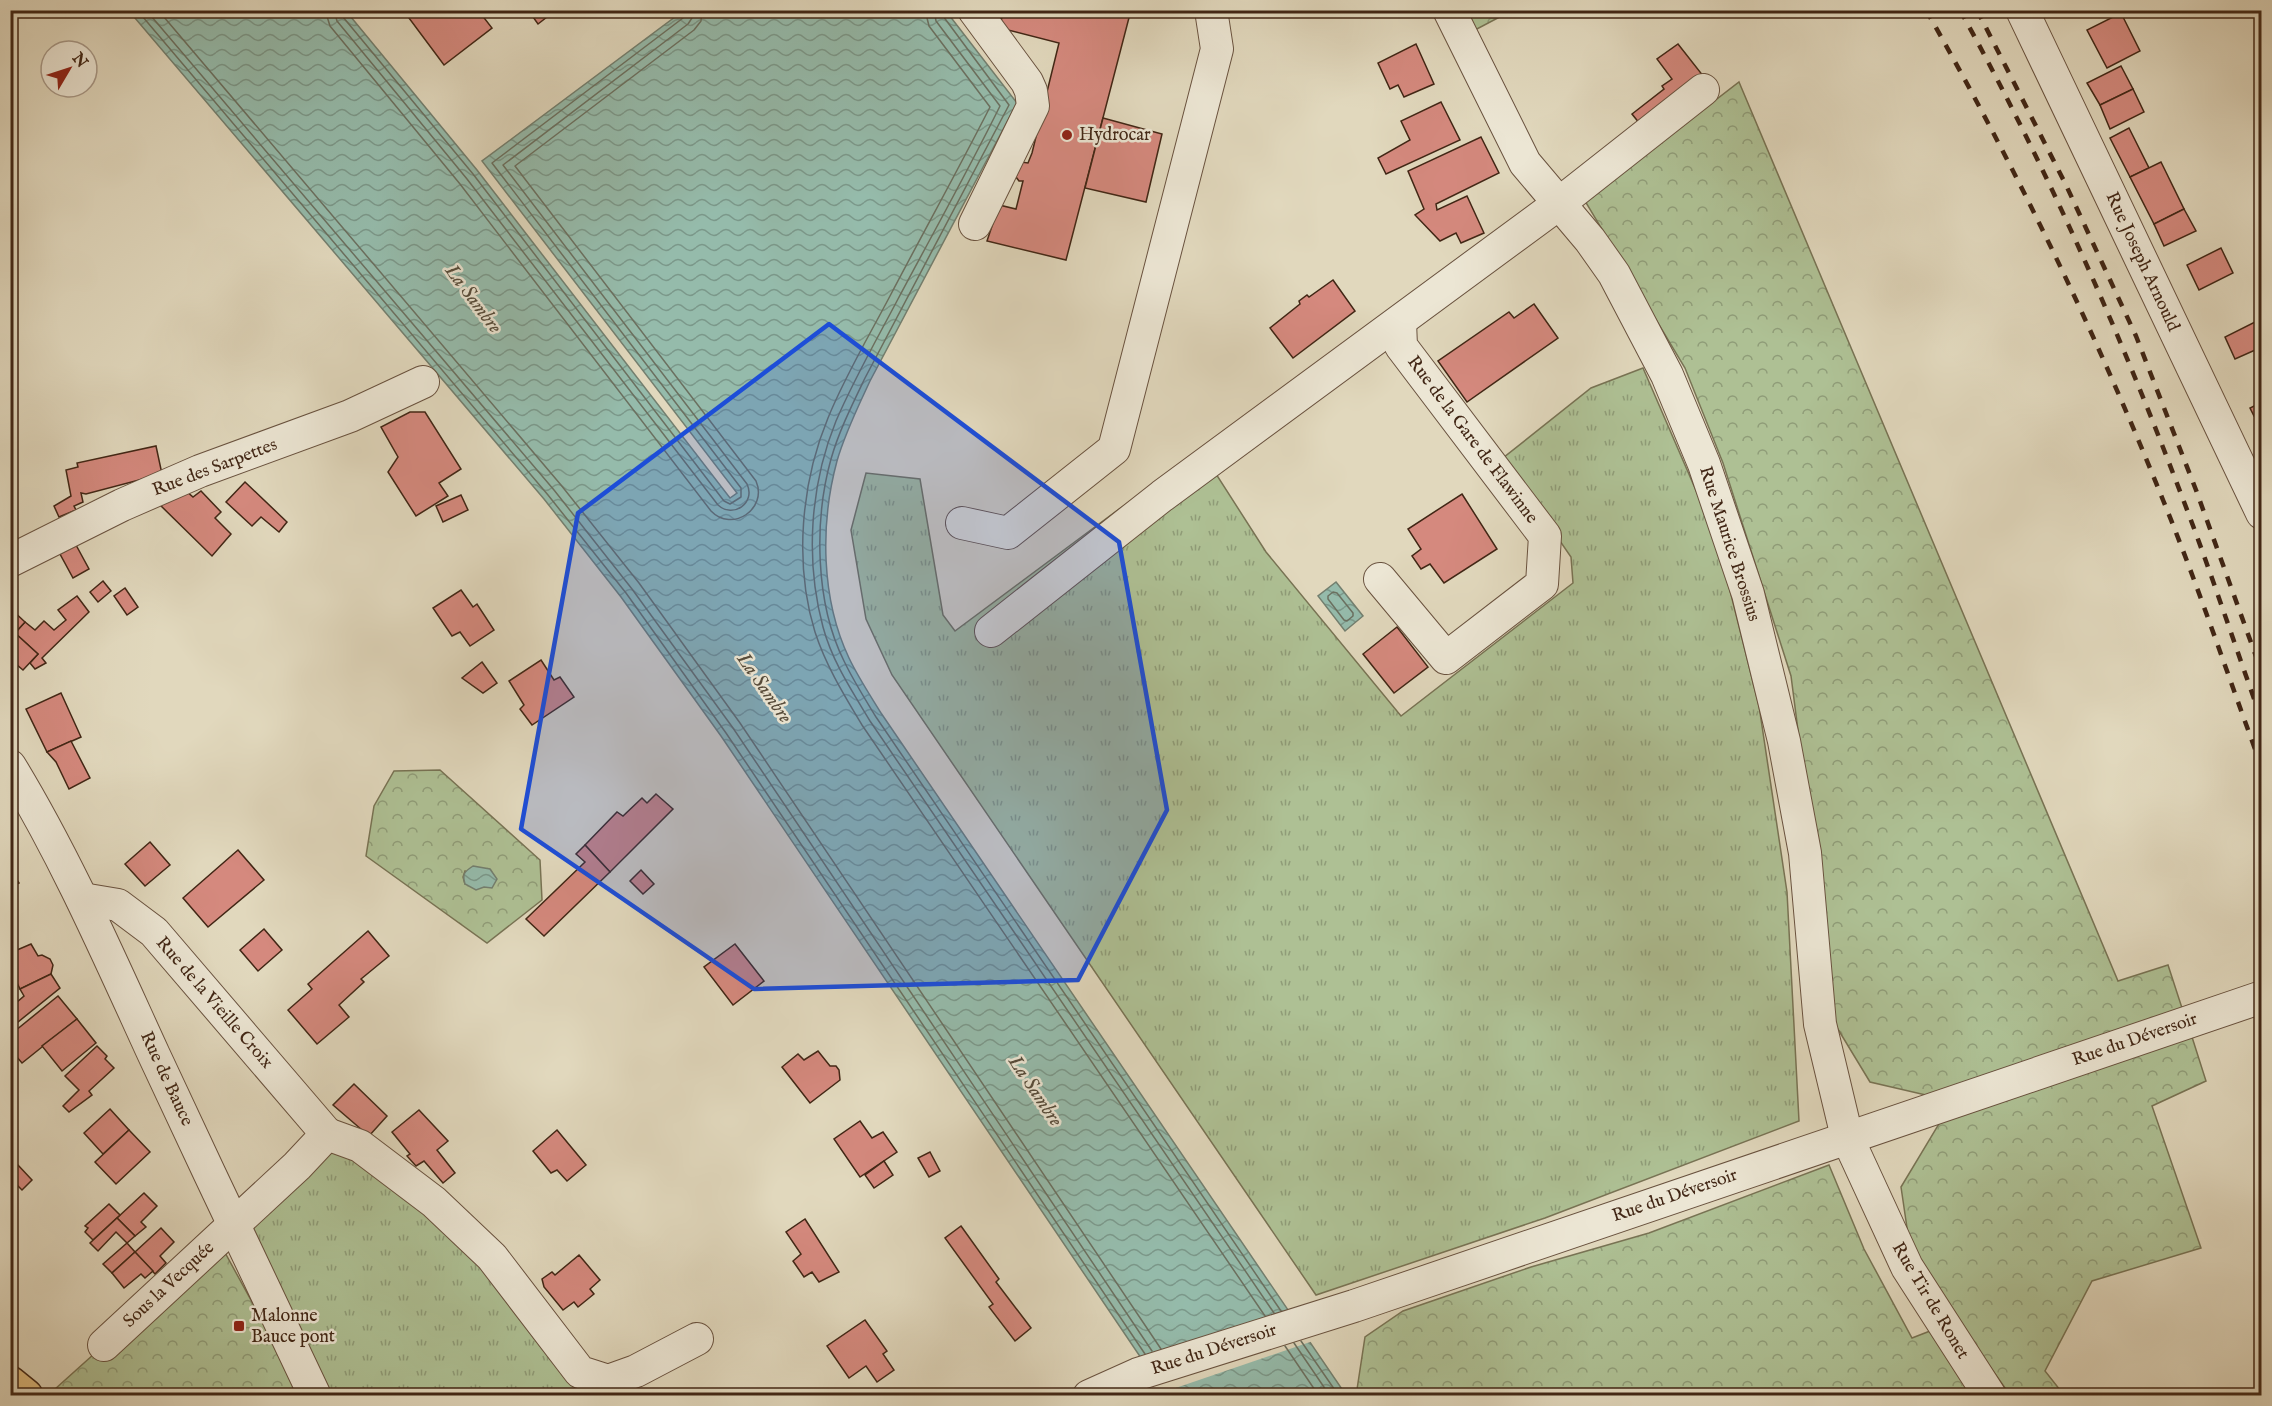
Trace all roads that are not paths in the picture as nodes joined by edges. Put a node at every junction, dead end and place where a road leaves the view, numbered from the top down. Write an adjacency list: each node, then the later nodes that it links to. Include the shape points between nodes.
1 (974, 10): 7 (street, via 1027,82 1033,106)
2 (1211, 10): 11 (street, via 1217,49 1114,449 1008,534)
3 (1449, 10): 6 (street, Rue Maurice Brossius, via 1525,163)
4 (2022, 10): 10 (street, Rue Joseph Arnould)
5 (1703, 90): 6 (street)
6 (1557, 205): 8 (street); 19 (street, Rue Maurice Brossius, via 1590,240 1614,274 1667,375 1704,464 1748,594 1786,752 1805,853 1820,1024)
7 (975, 224)
8 (1400, 322): 13 (street, Rue de la Gare de Flawinne, via 1401,346 1545,536 1542,584 1446,658); 14 (street, via 1162,496)
9 (423, 382): 12 (street, Rue des Sarpettes, via 350,416 200,471)
10 (2262, 513)
11 (962, 523)
12 (10, 561)
13 (1380, 579)
14 (991, 631)
15 (10, 766): 16 (street, Rue de Bauce)
16 (82, 899): 18 (street, Rue de la Vieille Croix, via 118,905 154,932); 20 (street, Rue de Bauce)
17 (2262, 997): 19 (street, Rue du Déversoir)
18 (327, 1134): 20 (street); 21 (street, Rue de la Vieille Croix, via 360,1146 434,1202 492,1257 580,1372 608,1381)
19 (1847, 1137): 24 (street, Rue du Déversoir, via 1354,1306 1138,1374); 27 (street, Rue Tir de Ronet, via 1906,1267)
20 (233, 1224): 22 (street, Sous la Vecquée); 26 (street, Rue de Bauce)
21 (697, 1339)
22 (105, 1346)
23 (10, 1383): 25 (main road)
24 (1096, 1393)
25 (26, 1395)
26 (315, 1395)
27 (1990, 1395)

